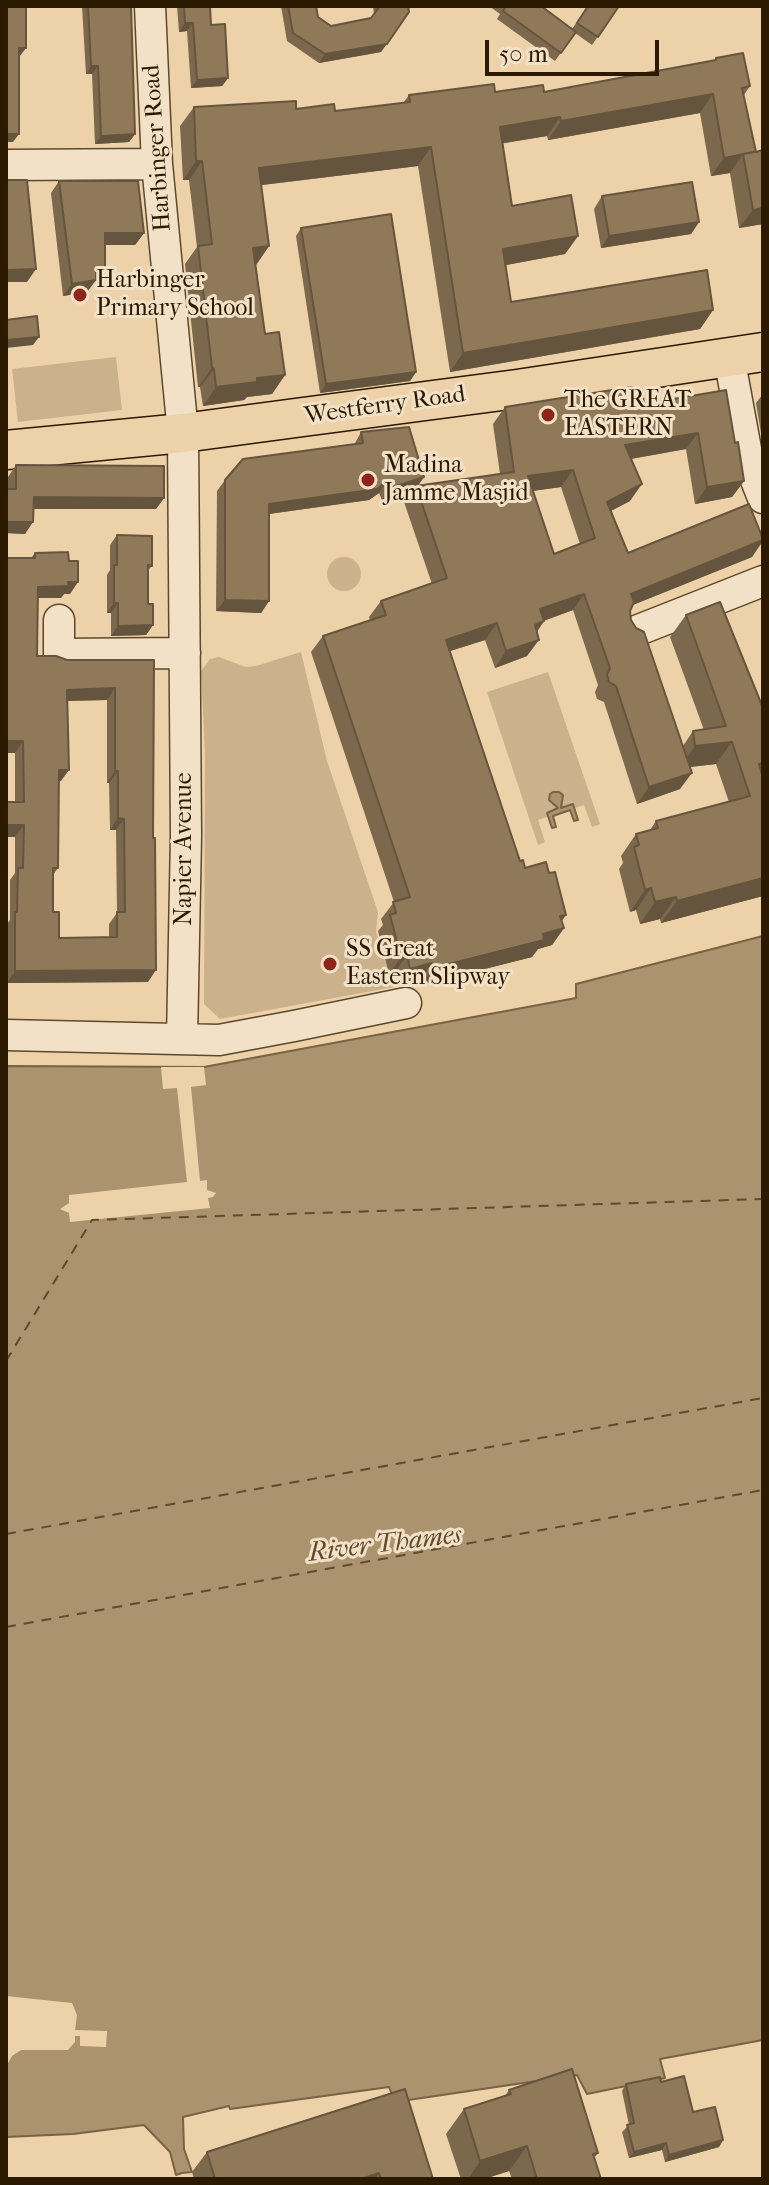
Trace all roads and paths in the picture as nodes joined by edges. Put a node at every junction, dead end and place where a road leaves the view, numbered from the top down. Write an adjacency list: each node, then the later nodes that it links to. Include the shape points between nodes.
1 (150, 6): 2 (street, Harbinger Road)
2 (157, 164): 3 (street); 5 (street, Harbinger Road)
3 (6, 165)
4 (746, 355): 5 (main road, Westferry Road); 7 (street, via 748,460)
5 (183, 433): 6 (main road, Westferry Road); 11 (street, Napier Avenue)
6 (6, 450)
7 (763, 498)
8 (763, 581): 10 (street, via 722,614)
9 (59, 620): 11 (street, via 59,654)
10 (636, 631)
11 (185, 653): 14 (street, Napier Avenue)
12 (406, 1003): 14 (street, via 219,1040)
13 (6, 1035): 14 (street)
14 (182, 1039)

